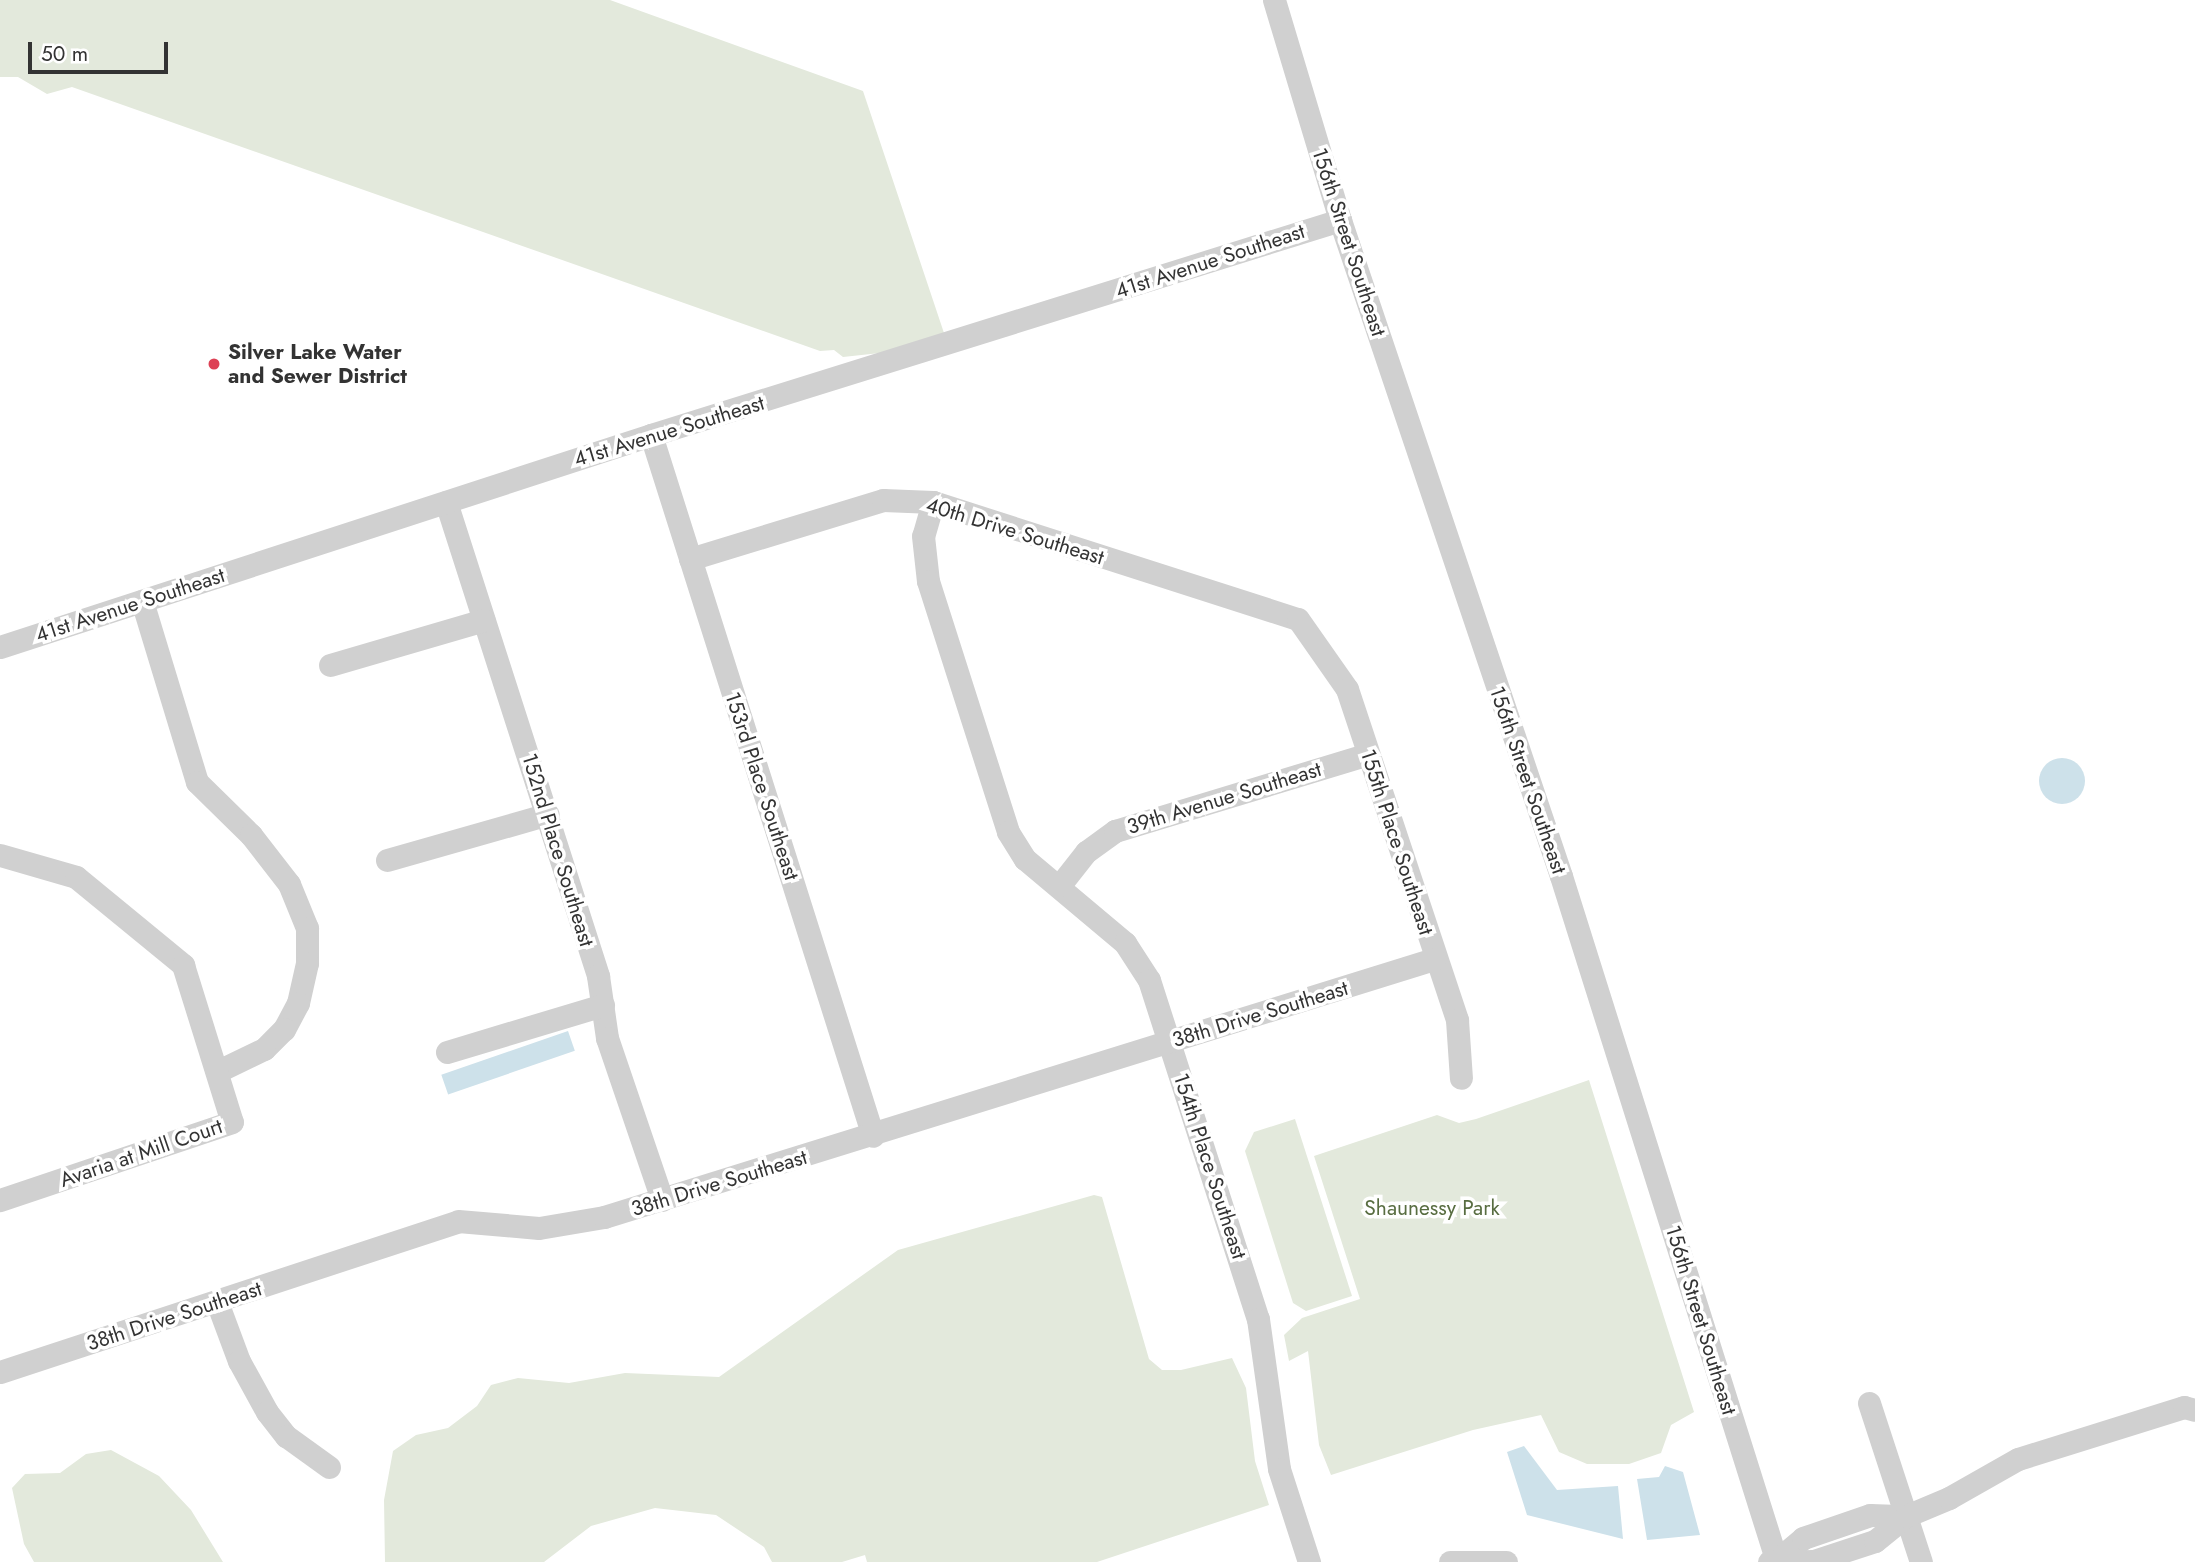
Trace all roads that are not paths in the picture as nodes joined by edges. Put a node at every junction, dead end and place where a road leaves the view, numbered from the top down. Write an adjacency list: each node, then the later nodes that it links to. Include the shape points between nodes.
1 (1274, 0): 2 (street, 156th Street Southeast)
2 (1340, 220): 3 (street, 41st Avenue Southeast); 32 (street, 156th Street Southeast, via 1561,876)
3 (651, 435): 4 (street, 41st Avenue Southeast); 6 (street, 153rd Place Southeast)
4 (446, 502): 7 (street, 41st Avenue Southeast); 8 (street, 152nd Place Southeast)
5 (933, 502): 6 (street, 40th Drive Southeast, via 883,500); 9 (street, 40th Drive Southeast); 16 (street, 154th Place Southeast, via 923,536 928,581 987,771 1008,832 1025,859)
6 (690, 559): 23 (street, 153rd Place Southeast)
7 (142, 601): 10 (street, 41st Avenue Southeast); 21 (street, via 197,782 251,835 289,884 307,928 307,963 298,1003 284,1029 264,1049)
8 (484, 620): 11 (street); 13 (street, 152nd Place Southeast)
9 (1298, 620): 12 (street, 155th Place Southeast, via 1347,689)
10 (0, 647)
11 (330, 665)
12 (1368, 754): 16 (street, 39th Avenue Southeast, via 1115,831 1086,852); 17 (street, 155th Place Southeast)
13 (548, 814): 15 (street); 18 (street, 152nd Place Southeast)
14 (0, 855): 21 (street, Avaria at Mill Court, via 76,877 183,965)
15 (387, 860)
16 (1060, 885): 19 (street, 154th Place Southeast, via 1125,943 1149,980)
17 (1434, 959): 19 (street, 38th Drive Southeast); 22 (street, 155th Place Southeast, via 1457,1020)
18 (603, 1005): 20 (street); 25 (street, 152nd Place Southeast, via 607,1038)
19 (1170, 1042): 23 (street, 38th Drive Southeast); 33 (street, 154th Place Southeast, via 1258,1319 1279,1469)
20 (447, 1052)
21 (218, 1071): 24 (street, Avaria at Mill Court, via 232,1122)
22 (1461, 1078)
23 (873, 1136): 25 (street, 38th Drive Southeast)
24 (0, 1200)
25 (662, 1200): 26 (street, 38th Drive Southeast, via 604,1217 539,1228 458,1221)
26 (217, 1302): 27 (street, 38th Drive Southeast); 30 (street, via 243,1370 267,1412 286,1436)
27 (0, 1372)
28 (1869, 1403): 31 (street)
29 (2190, 1408): 31 (street, via 2018,1459)
30 (328, 1467)
31 (1906, 1516): 32 (street, via 1875,1541 1814,1561); 36 (street)
32 (1775, 1561)
33 (1309, 1562)
34 (1450, 1562): 35 (street)
35 (1506, 1562)
36 (1921, 1562)

